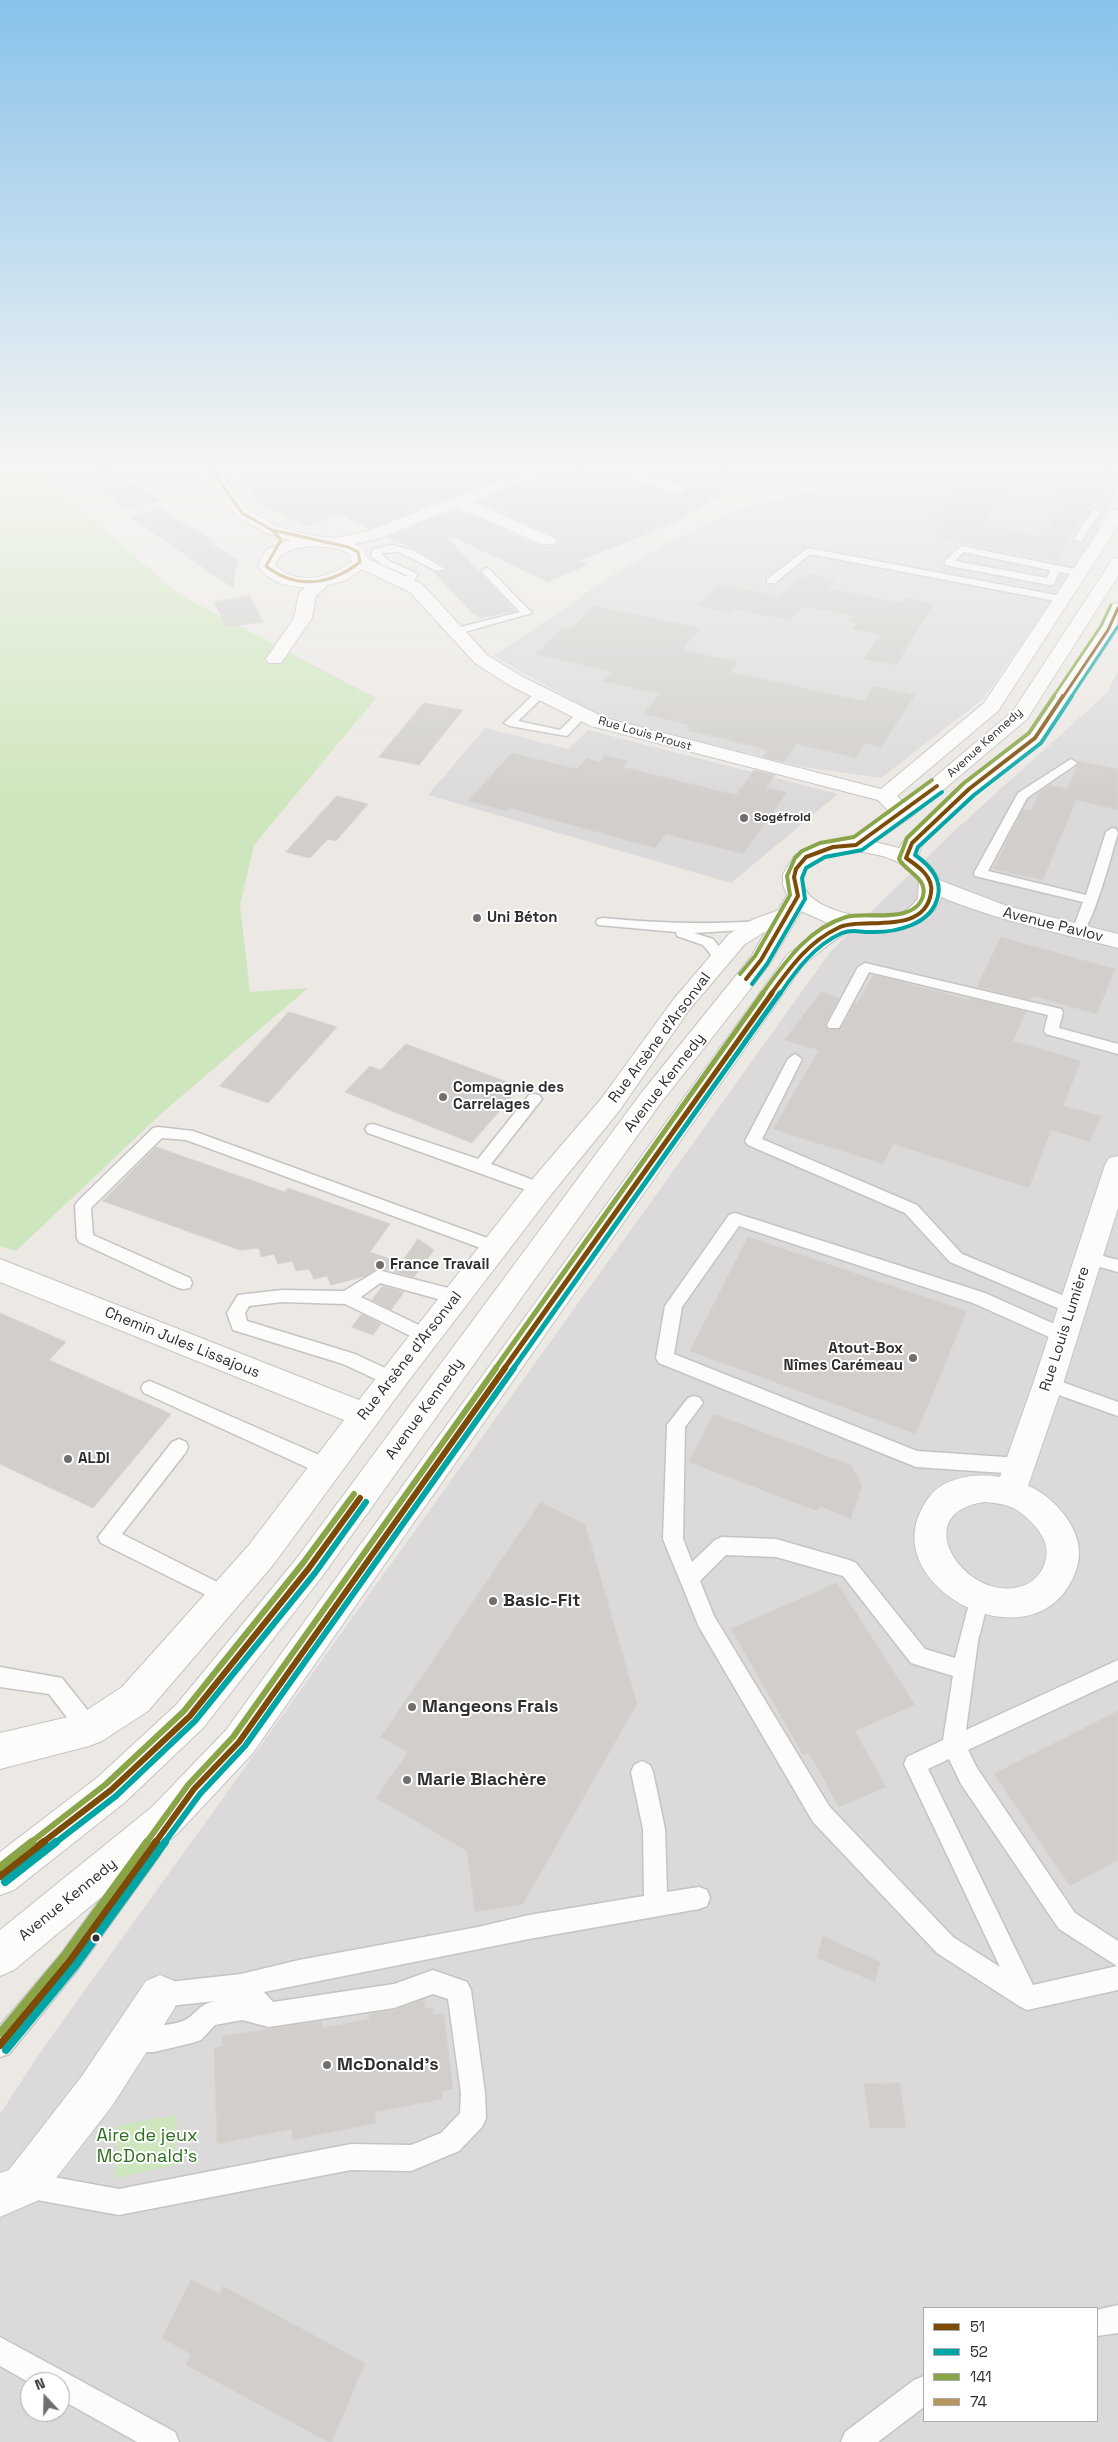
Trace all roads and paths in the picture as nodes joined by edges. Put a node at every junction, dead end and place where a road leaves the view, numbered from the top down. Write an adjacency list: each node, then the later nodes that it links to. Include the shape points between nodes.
1 (277, 576): 14 (street)
2 (331, 576): 14 (street)
3 (388, 576): 13 (street, Rue Louis Proust)
4 (411, 576): 13 (lane)
5 (491, 576): 17 (lane, via 527,613)
6 (777, 576): 12 (lane)
7 (942, 576): 15 (lane)
8 (1018, 576): 9 (lane, via 1050,582)
9 (1053, 576)
10 (1078, 576): 15 (street)
11 (1110, 576): 23 (street, Avenue Kennedy, via 1020,715)
12 (771, 581)
13 (406, 583): 17 (street, Rue Louis Proust, via 416,588)
14 (303, 588): 18 (street, via 303,618)
15 (1061, 599): 22 (street, via 991,707)
16 (1118, 608): 26 (street, Avenue Kennedy, via 1108,630 1035,738 968,789 912,843)
17 (457, 631): 19 (street, Rue Louis Proust, via 481,659)
18 (276, 660)
19 (541, 693): 20 (street, Rue Louis Proust); 20 (lane, via 510,723 563,734)
20 (582, 714): 22 (street, Rue Louis Proust, via 598,722 673,744)
21 (1070, 763): 28 (lane, via 1022,796 980,873)
22 (885, 796): 23 (street, Rue Louis Proust)
23 (904, 813): 25 (street, Avenue Kennedy)
24 (1112, 832): 28 (lane)
25 (855, 845): 26 (street, via 891,851); 31 (street, via 834,846 802,860 794,871 793,884)
26 (906, 858): 27 (street, via 926,874)
27 (931, 884): 29 (street, Avenue Pavlov); 30 (street, via 931,894)
28 (1091, 900): 35 (lane)
29 (988, 908): 30 (street, Avenue Pavlov); 35 (street, Avenue Pavlov)
30 (922, 910): 33 (street, via 891,923)
31 (781, 912): 33 (street, via 811,908); 34 (lane, via 708,929); 37 (street, Rue Arsène d'Arsonval, via 737,939); 76 (street, Avenue Kennedy, via 761,960 651,1098 309,1568 190,1716 111,1790)
32 (603, 922): 34 (lane)
33 (850, 923): 75 (street, Avenue Kennedy, via 796,959 239,1742)
34 (666, 928): 37 (lane, via 708,942)
35 (1078, 930): 36 (street, Avenue Pavlov)
36 (1118, 941)
37 (721, 958): 45 (street, Rue Arsène d'Arsonval, via 681,1005 610,1105)
38 (834, 1025): 39 (lane, via 865,966 1056,1012 1051,1031)
39 (1118, 1049)
40 (795, 1059): 53 (lane, via 753,1141 911,1208 956,1258)
41 (534, 1099): 44 (lane)
42 (373, 1129): 44 (lane)
43 (1118, 1165): 47 (street, Rue Louis Lumière)
44 (481, 1166): 45 (lane)
45 (540, 1189): 46 (street, Rue Arsène d'Arsonval)
46 (495, 1247): 50 (lane, via 188,1135 158,1132 83,1206 85,1238); 51 (street, Rue Arsène d'Arsonval)
47 (1088, 1258): 48 (lane); 53 (street, Rue Louis Lumière)
48 (1118, 1266)
49 (0, 1270): 61 (street, Chemin Jules Lissajous)
50 (184, 1284)
51 (456, 1297): 52 (lane, via 378,1276); 54 (street, Rue Arsène d'Arsonval)
52 (347, 1298): 54 (lane); 56 (lane, via 282,1296 244,1300 236,1313 238,1325 349,1359)
53 (1073, 1307): 55 (street, Rue Louis Lumière)
54 (425, 1336): 56 (street, Rue Arsène d'Arsonval)
55 (1064, 1336): 57 (street, Rue Louis Lumière); 64 (lane, via 979,1298 735,1219 674,1306 666,1358 916,1460)
56 (392, 1379): 61 (street, Rue Arsène d'Arsonval)
57 (1048, 1384): 60 (lane); 64 (street, Rue Louis Lumière)
58 (150, 1388): 63 (lane)
59 (694, 1403): 65 (lane, via 676,1425 674,1539)
60 (1118, 1409)
61 (364, 1415): 63 (street, Rue Arsène d'Arsonval)
62 (179, 1447): 66 (lane, via 108,1537)
63 (326, 1467): 66 (street, Rue Arsène d'Arsonval, via 261,1555)
64 (1015, 1479): 67 (street, via 961,1492 942,1503 931,1521 930,1542 938,1565 956,1584); 67 (street, via 1049,1519 1060,1538 1064,1558 1059,1577 1046,1592 1027,1601 1004,1603)
65 (689, 1578): 68 (lane, via 722,1546 776,1548 849,1569 918,1656); 84 (lane, via 706,1621 821,1814 945,1945)
66 (226, 1596): 71 (street, Rue Arsène d'Arsonval, via 135,1699)
67 (980, 1598): 68 (lane)
68 (964, 1670): 72 (lane)
69 (1118, 1670): 72 (lane)
70 (0, 1677): 71 (lane, via 55,1685)
71 (89, 1729): 73 (street, Rue Arsène d'Arsonval)
72 (953, 1744): 79 (lane, via 969,1776 1067,1921); 84 (lane, via 915,1764)
73 (0, 1751)
74 (642, 1772): 78 (lane, via 654,1830)
75 (194, 1789): 80 (street, Avenue Kennedy, via 165,1820); 87 (lane, via 70,1961)
76 (0, 1876)
77 (699, 1898): 78 (lane)
78 (656, 1904): 82 (lane, via 309,1970)
79 (1118, 1955)
80 (0, 1956)
81 (1118, 1978): 84 (lane)
82 (241, 1986): 83 (lane); 85 (lane)
83 (160, 1995): 86 (street)
84 (1027, 1998)
85 (269, 2015): 86 (lane, via 242,2008 209,2014 192,2031 154,2040); 88 (lane, via 394,1996 433,1982 459,1990 474,2093 473,2118 450,2142 411,2158 351,2158 119,2202)
86 (131, 2040): 88 (street, via 97,2091)
87 (0, 2045)
88 (12, 2190)
89 (1118, 2319): 90 (lane)
90 (1098, 2323)
91 (0, 2351): 92 (lane)
92 (38, 2372)
93 (70, 2390): 95 (lane)
94 (923, 2391): 96 (lane)
95 (165, 2442)
96 (855, 2442)

